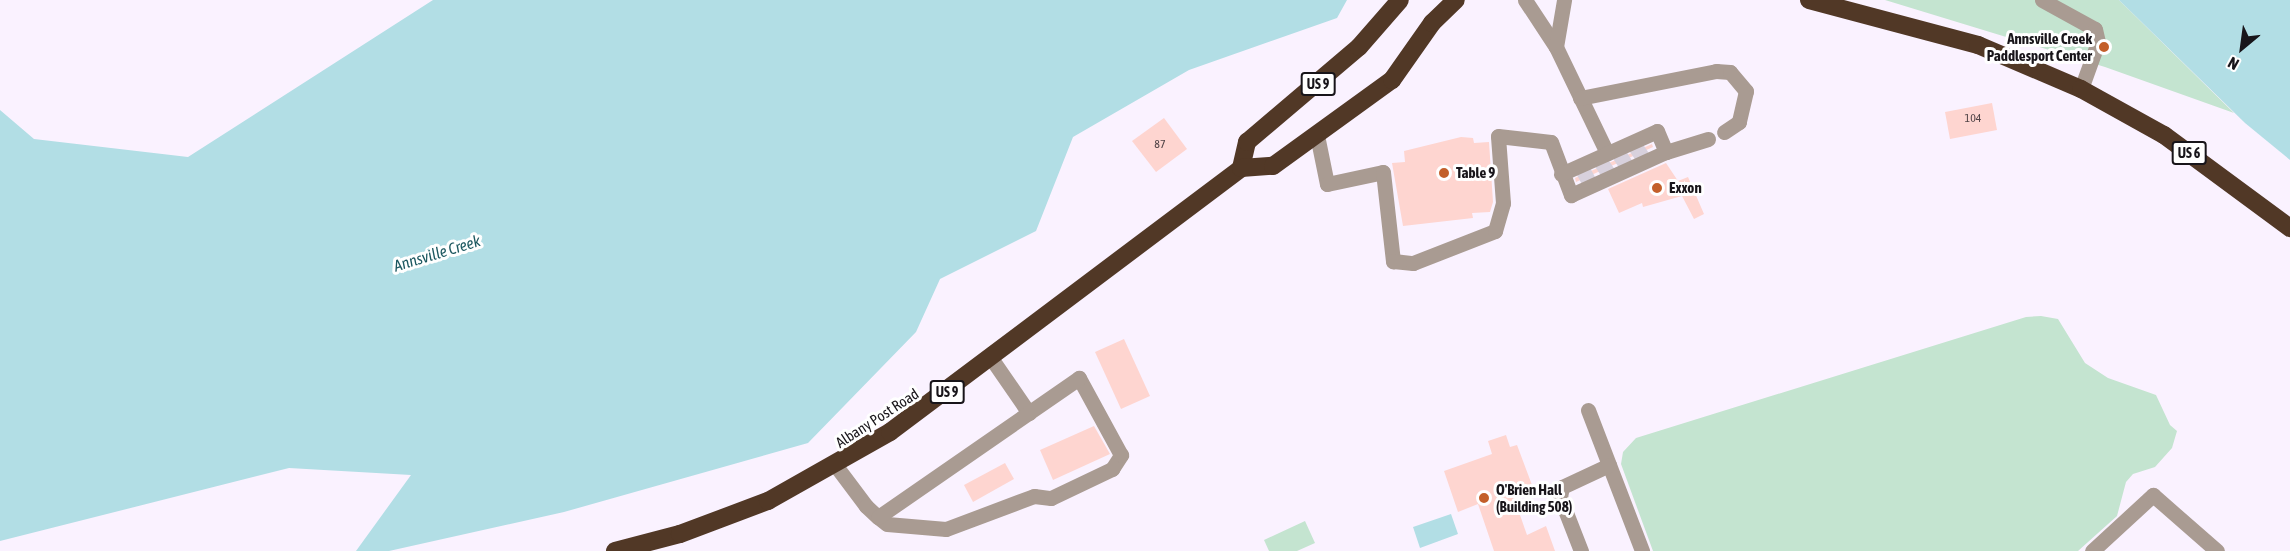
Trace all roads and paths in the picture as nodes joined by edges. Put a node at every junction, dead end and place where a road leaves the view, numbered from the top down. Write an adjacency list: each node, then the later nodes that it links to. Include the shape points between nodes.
1 (1400, 0): 15 (highway, US 9, via 1359,47 1247,142)
2 (1456, 0): 11 (highway, US 9, via 1432,23 1392,80)
3 (1525, 0): 7 (street)
4 (1564, 0): 7 (street)
5 (1809, 0): 8 (highway, US 6, via 1978,45)
6 (2042, 0): 8 (street, via 2095,30 2098,42)
7 (1556, 47): 9 (street)
8 (2081, 89): 17 (highway, US 6, via 2164,135)
9 (1580, 98): 10 (street, via 1716,71 1730,72 1746,91 1739,122); 14 (street)
10 (1724, 132)
11 (1317, 135): 15 (highway, US 9, via 1273,166); 16 (street, via 1327,183 1383,172 1393,261 1413,263 1495,231 1503,203 1498,136 1551,142)
12 (1708, 139): 13 (street)
13 (1666, 152): 14 (street, via 1657,131); 16 (street, via 1571,195)
14 (1608, 154): 16 (street, via 1581,167)
15 (1241, 168): 18 (highway, Albany Post Road / US 9)
16 (1559, 169)
17 (2290, 228)
18 (992, 358): 20 (street); 22 (highway, Albany Post Road / US 9, via 900,426)
19 (1588, 410): 21 (street)
20 (1029, 413): 23 (street); 23 (street, via 1079,378 1121,455 1112,469 1051,498 1035,496 946,529 909,528 887,524)
21 (1609, 465): 25 (street, via 1562,487 1560,497); 26 (street)
22 (836, 466): 23 (street); 24 (highway, Albany Post Road / US 9, via 725,518)
23 (878, 517)
24 (615, 551)
25 (1581, 551)
26 (1642, 551)
27 (2092, 551): 28 (street, via 2152,495)
28 (2217, 551)

